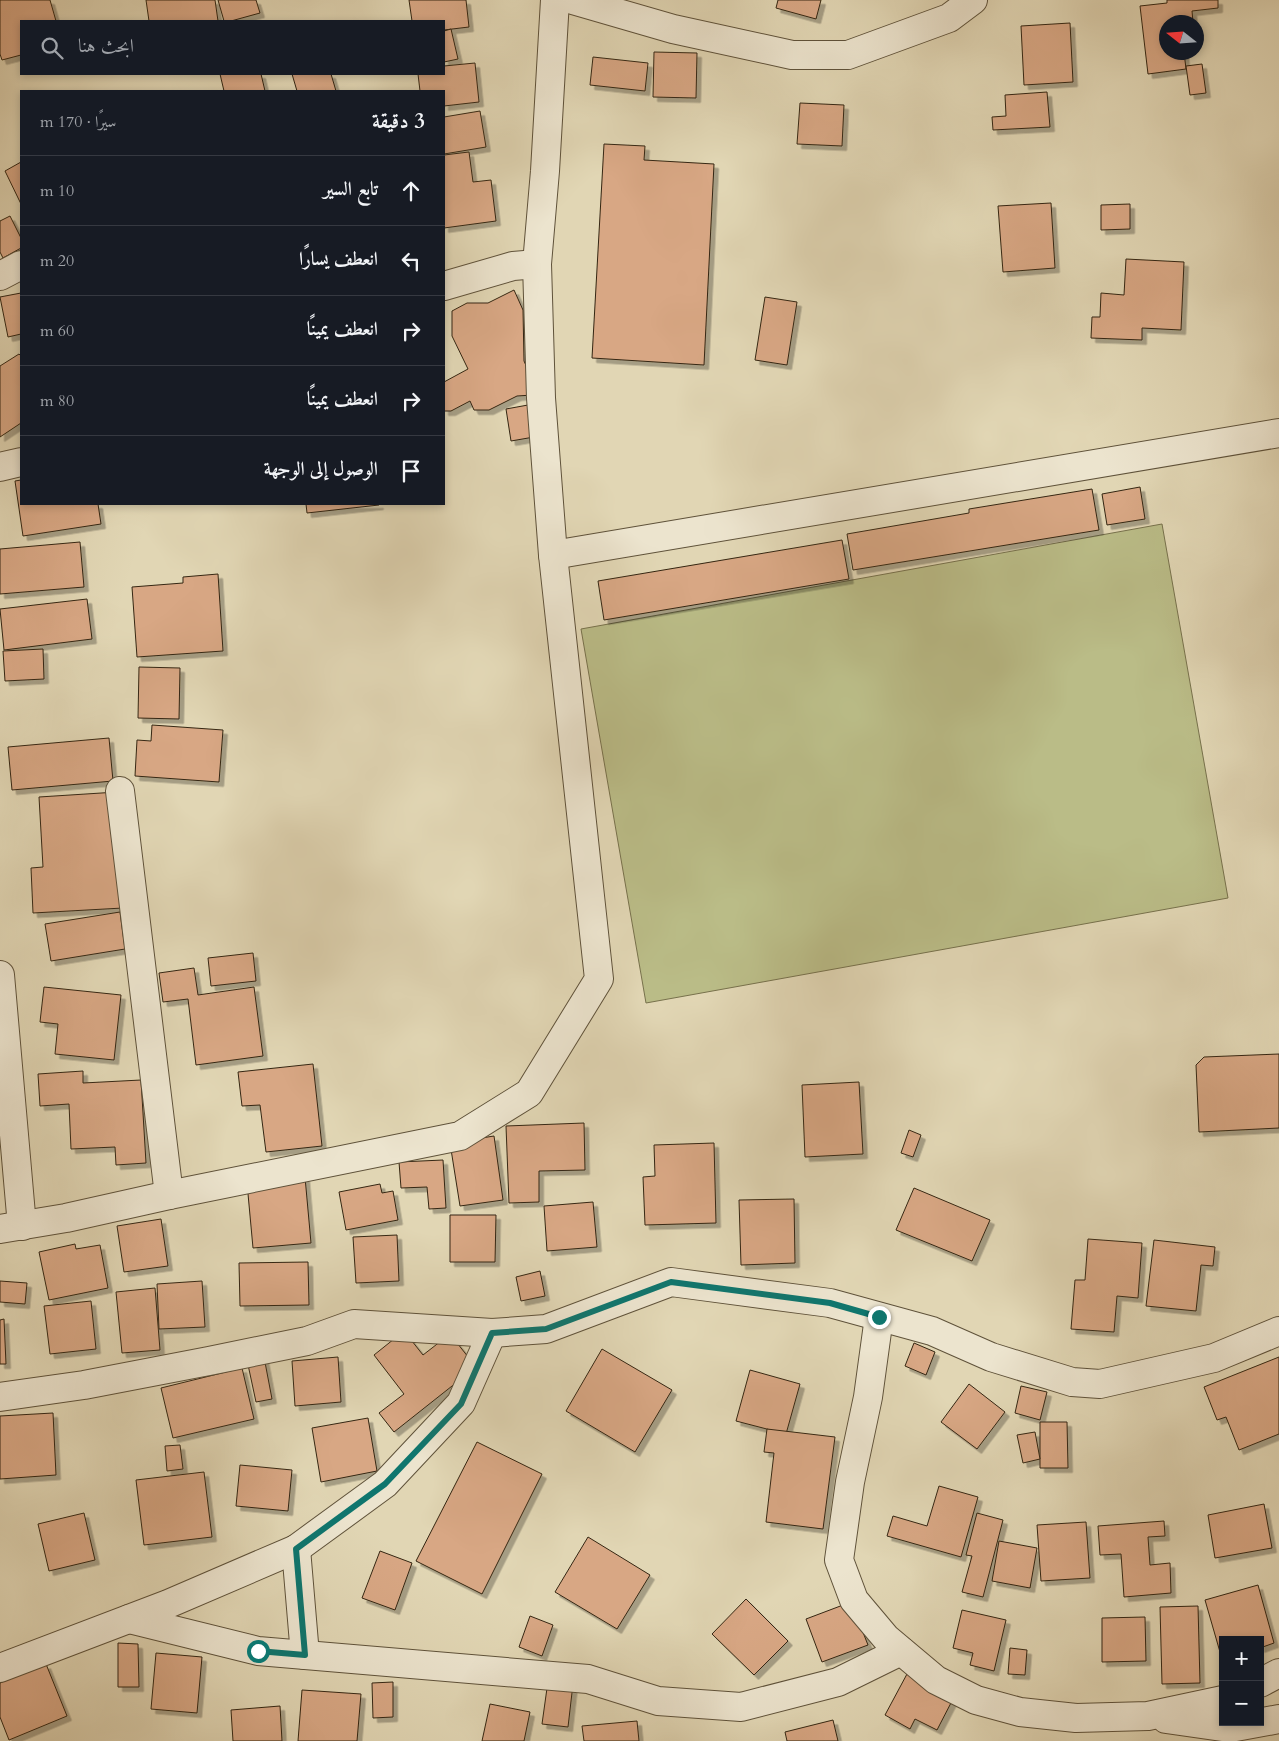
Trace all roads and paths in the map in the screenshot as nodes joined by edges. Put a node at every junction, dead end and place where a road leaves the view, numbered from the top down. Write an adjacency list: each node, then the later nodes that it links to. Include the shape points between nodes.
1 (555, 0): 4 (street)
2 (573, 0): 3 (street, via 673,29 792,55 848,55 949,18)
3 (973, 0)
4 (537, 264): 7 (street, via 513,266); 11 (street, via 541,398)
5 (20, 266): 6 (street)
6 (0, 276)
7 (445, 286)
8 (1279, 433): 11 (street)
9 (20, 462): 10 (street)
10 (0, 466)
11 (554, 555): 14 (street, via 599,979 529,1093 460,1136)
12 (120, 792): 14 (street)
13 (0, 975): 15 (street)
14 (169, 1195): 15 (street)
15 (11, 1228)
16 (879, 1317): 17 (street, via 932,1331 991,1357 1072,1382 1100,1384 1214,1358); 18 (street, via 830,1303 671,1282 546,1329); 22 (street, via 839,1560 854,1600)
17 (1279, 1331)
18 (492, 1333): 19 (street, via 354,1324 307,1341 209,1362); 20 (street, via 461,1404 385,1484)
19 (0, 1398)
20 (296, 1549): 21 (street); 23 (street)
21 (129, 1618): 23 (street, via 258,1651); 24 (street)
22 (901, 1651): 23 (street, via 838,1682 741,1707 658,1701 588,1679); 28 (street, via 936,1680 976,1700 1020,1712 1076,1718)
23 (305, 1655)
24 (0, 1668)
25 (1279, 1673): 26 (street)
26 (1264, 1681)
27 (1219, 1701): 28 (street)
28 (1148, 1716): 29 (street, via 1230,1728)
29 (1279, 1719)

